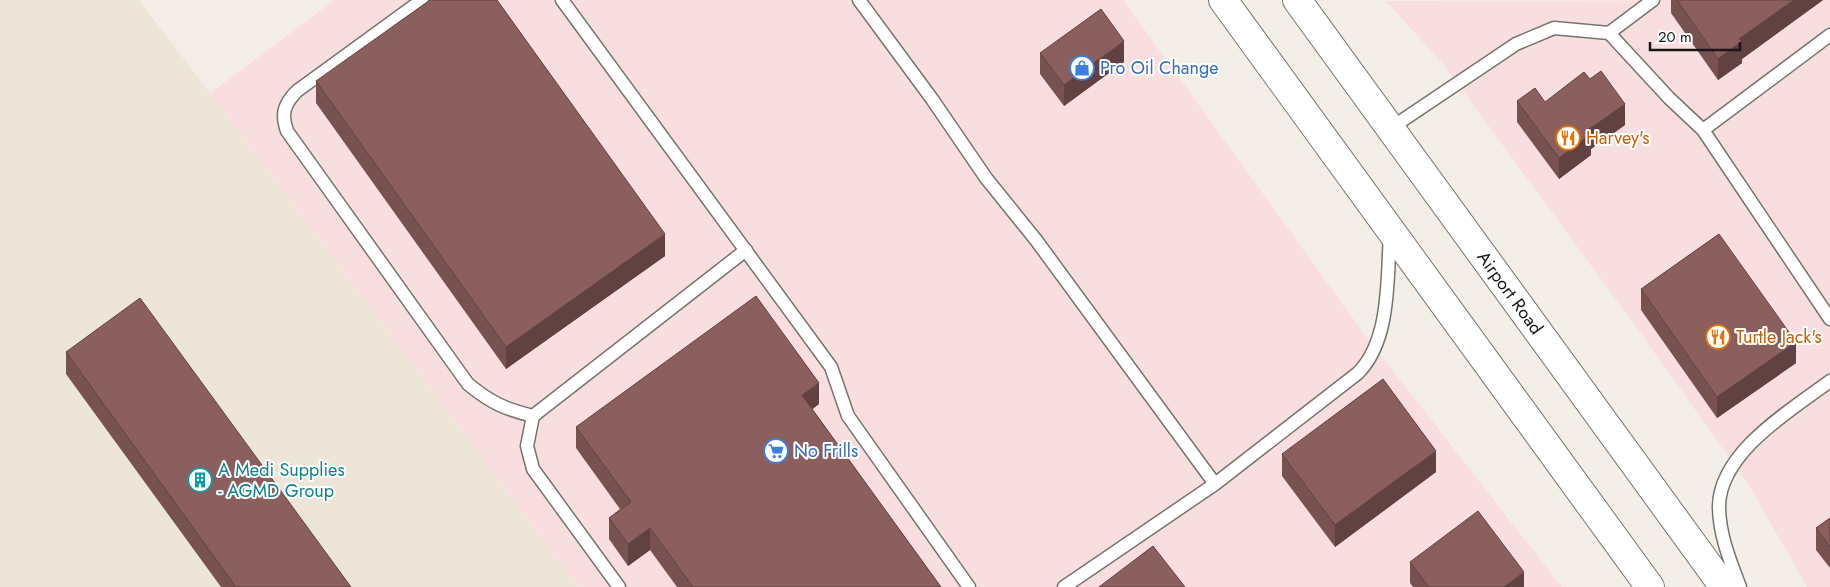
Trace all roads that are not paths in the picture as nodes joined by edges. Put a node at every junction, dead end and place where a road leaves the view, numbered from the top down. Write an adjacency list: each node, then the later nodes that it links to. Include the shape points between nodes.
1 (422, 0): 15 (lane, via 297,91 288,100 283,120 287,131 468,384 504,409)
2 (562, 0): 12 (lane)
3 (859, 0): 16 (lane, via 986,178 1036,240)
4 (1223, 0): 11 (main road)
5 (1297, 0): 9 (main road, Airport Road)
6 (1653, 0): 7 (lane)
7 (1609, 33): 9 (lane, via 1554,28 1516,44); 10 (lane)
8 (1830, 35): 10 (lane)
9 (1391, 128): 21 (main road, Airport Road)
10 (1703, 130): 13 (lane)
11 (1390, 229): 16 (lane, via 1384,313 1367,364); 20 (main road)
12 (746, 250): 15 (lane); 18 (lane, via 831,367 848,416)
13 (1830, 319)
14 (1830, 381): 22 (lane, via 1756,437 1736,460 1723,485 1719,505 1724,545)
15 (533, 416): 17 (lane, via 527,446 532,469)
16 (1215, 484): 19 (lane)
17 (619, 587)
18 (969, 587)
19 (1064, 587)
20 (1650, 587)
21 (1724, 587)
22 (1740, 587)

